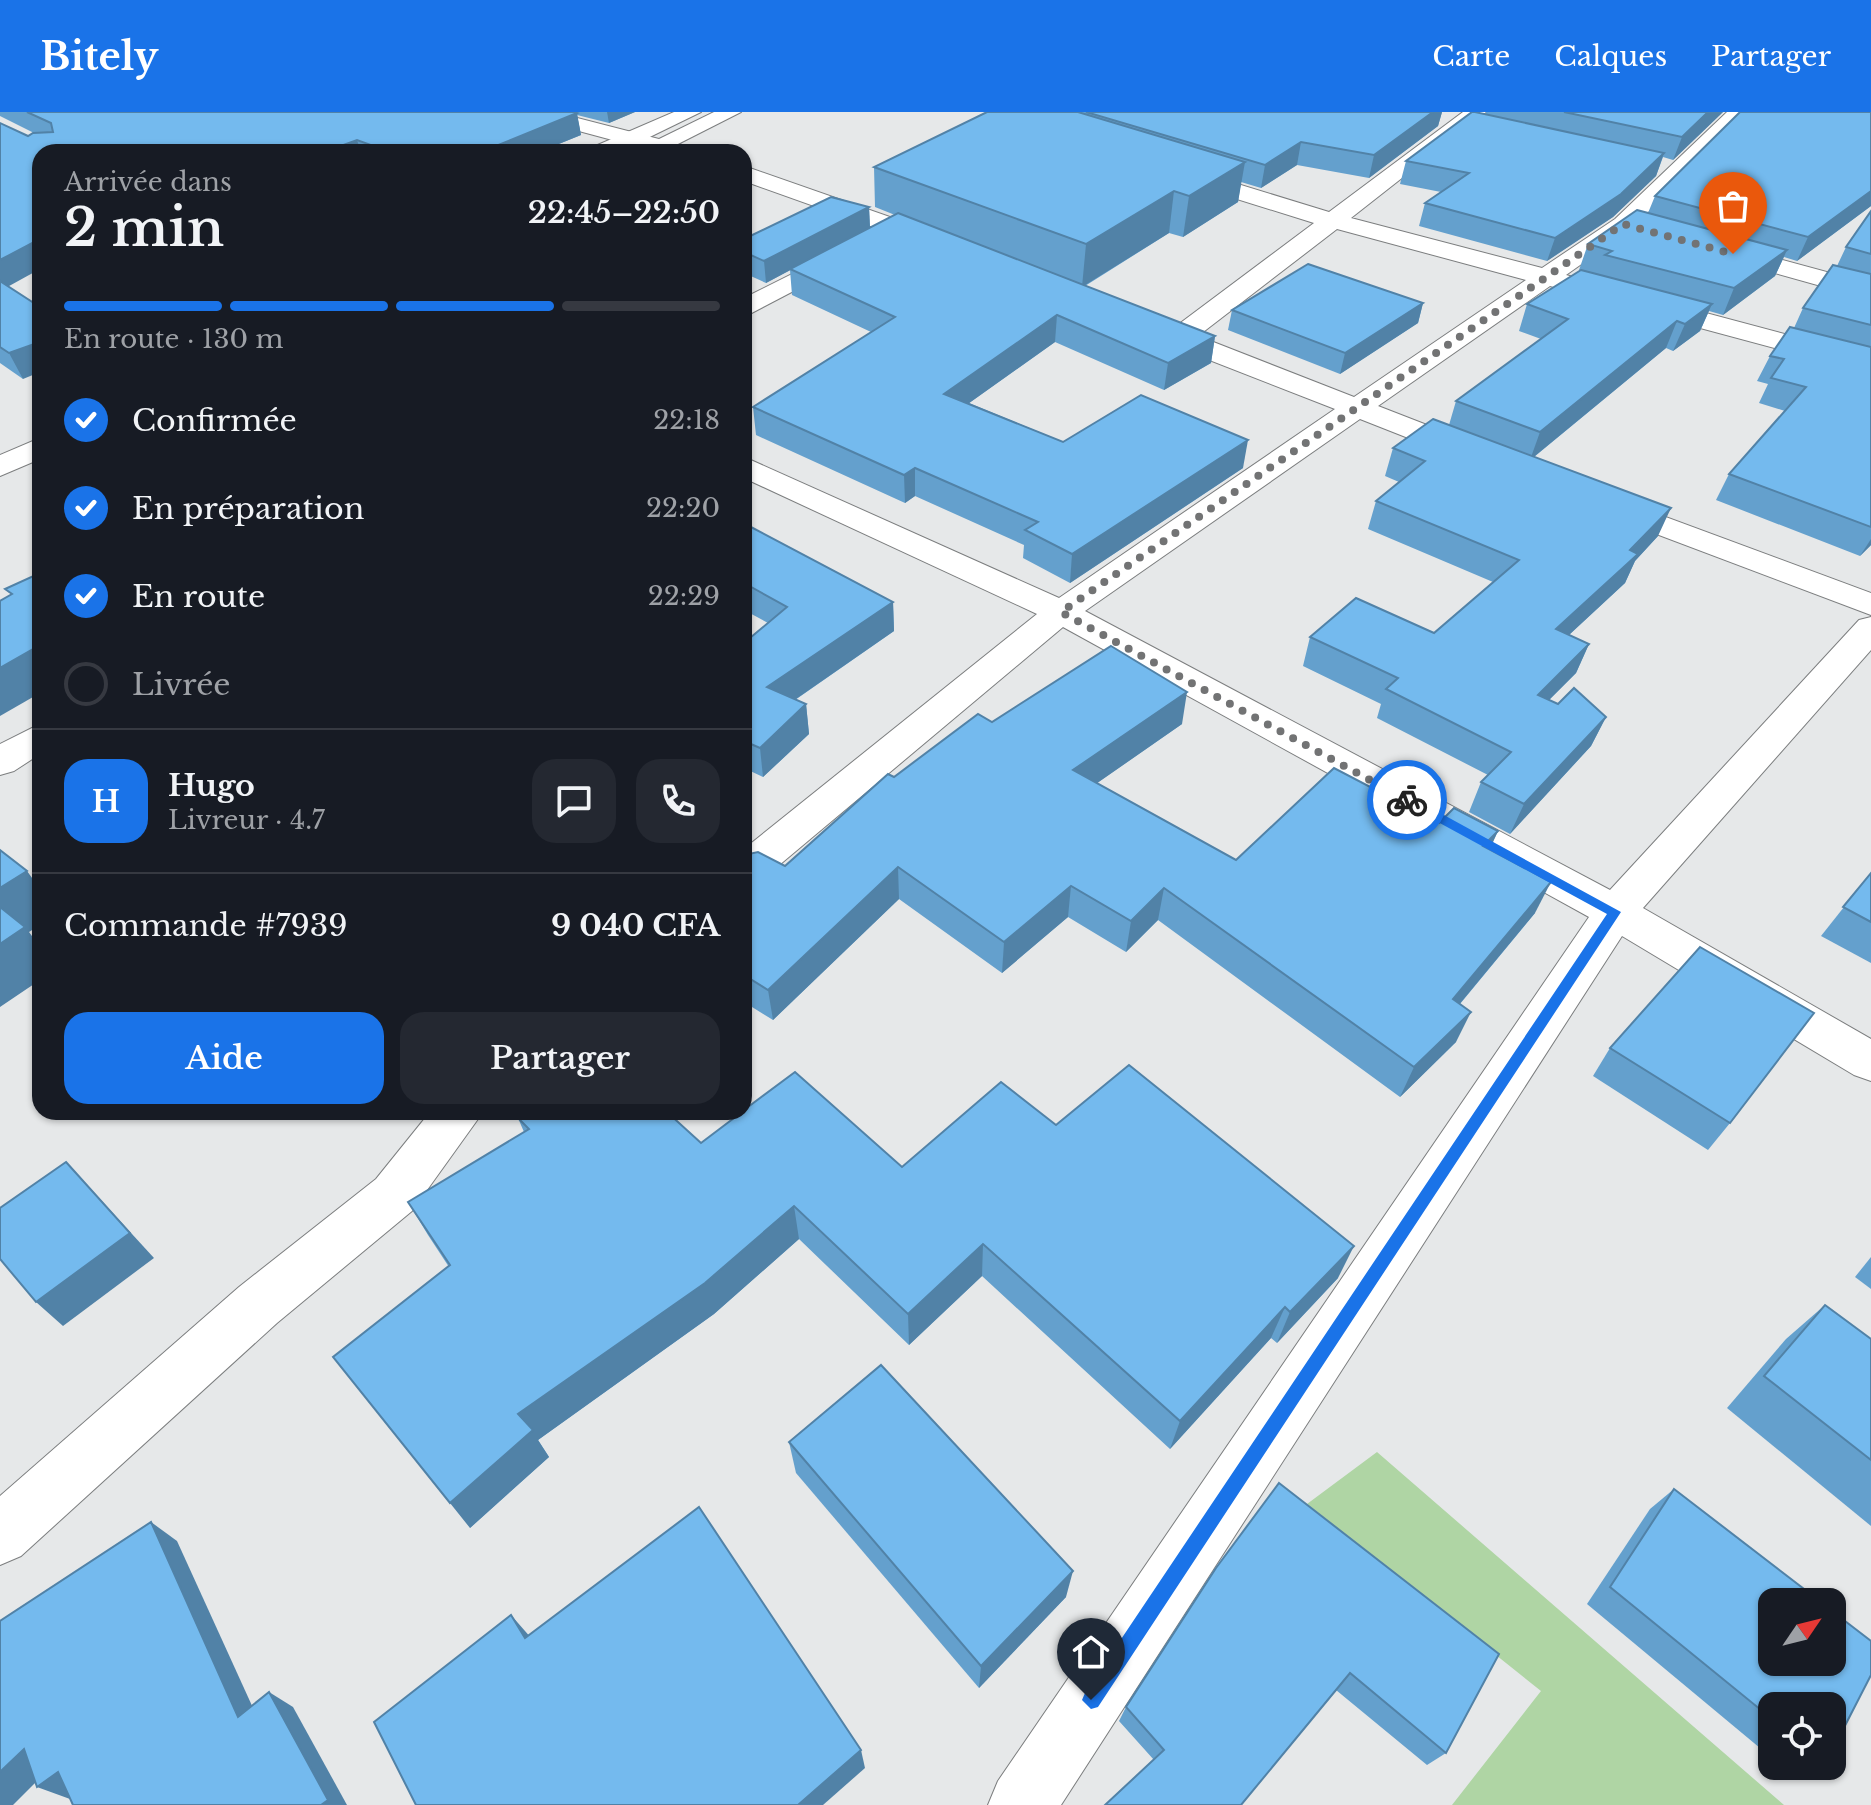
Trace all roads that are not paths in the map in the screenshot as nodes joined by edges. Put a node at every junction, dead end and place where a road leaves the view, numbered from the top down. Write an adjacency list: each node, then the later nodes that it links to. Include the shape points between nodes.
1 (530, 112): 6 (main road)
2 (691, 112): 6 (main road)
3 (731, 112): 6 (main road)
4 (1739, 112): 9 (main road)
5 (1467, 121): 11 (main road)
6 (645, 144)
7 (1645, 164): 9 (main road)
8 (1156, 166): 11 (main road)
9 (1676, 170): 15 (main road, via 1638,228)
10 (752, 176): 12 (main road)
11 (1333, 221): 15 (main road); 21 (main road)
12 (897, 226): 14 (main road); 19 (main road)
13 (1696, 244): 17 (main road)
14 (971, 255)
15 (1549, 278): 16 (main road); 23 (main road)
16 (1595, 291)
17 (1871, 292)
18 (1625, 299): 22 (main road)
19 (752, 305)
20 (1133, 320): 21 (main road)
21 (1178, 338): 23 (main road)
22 (1871, 366)
23 (1357, 408): 27 (main road); 32 (main road)
24 (32, 422): 25 (main road)
25 (0, 438)
26 (32, 451): 28 (main road)
27 (1489, 459)
28 (0, 467)
29 (752, 470): 32 (main road)
30 (1577, 493): 31 (main road)
31 (1871, 605)
32 (1061, 612): 36 (main road); 37 (main road)
33 (1871, 628): 37 (main road)
34 (32, 742): 35 (main road)
35 (0, 762)
36 (752, 864)
37 (1615, 912): 38 (main road); 41 (main road)
38 (1871, 1062)
39 (453, 1120): 40 (main road, via 394,1195 258,1305)
40 (0, 1535)
41 (1022, 1805)

